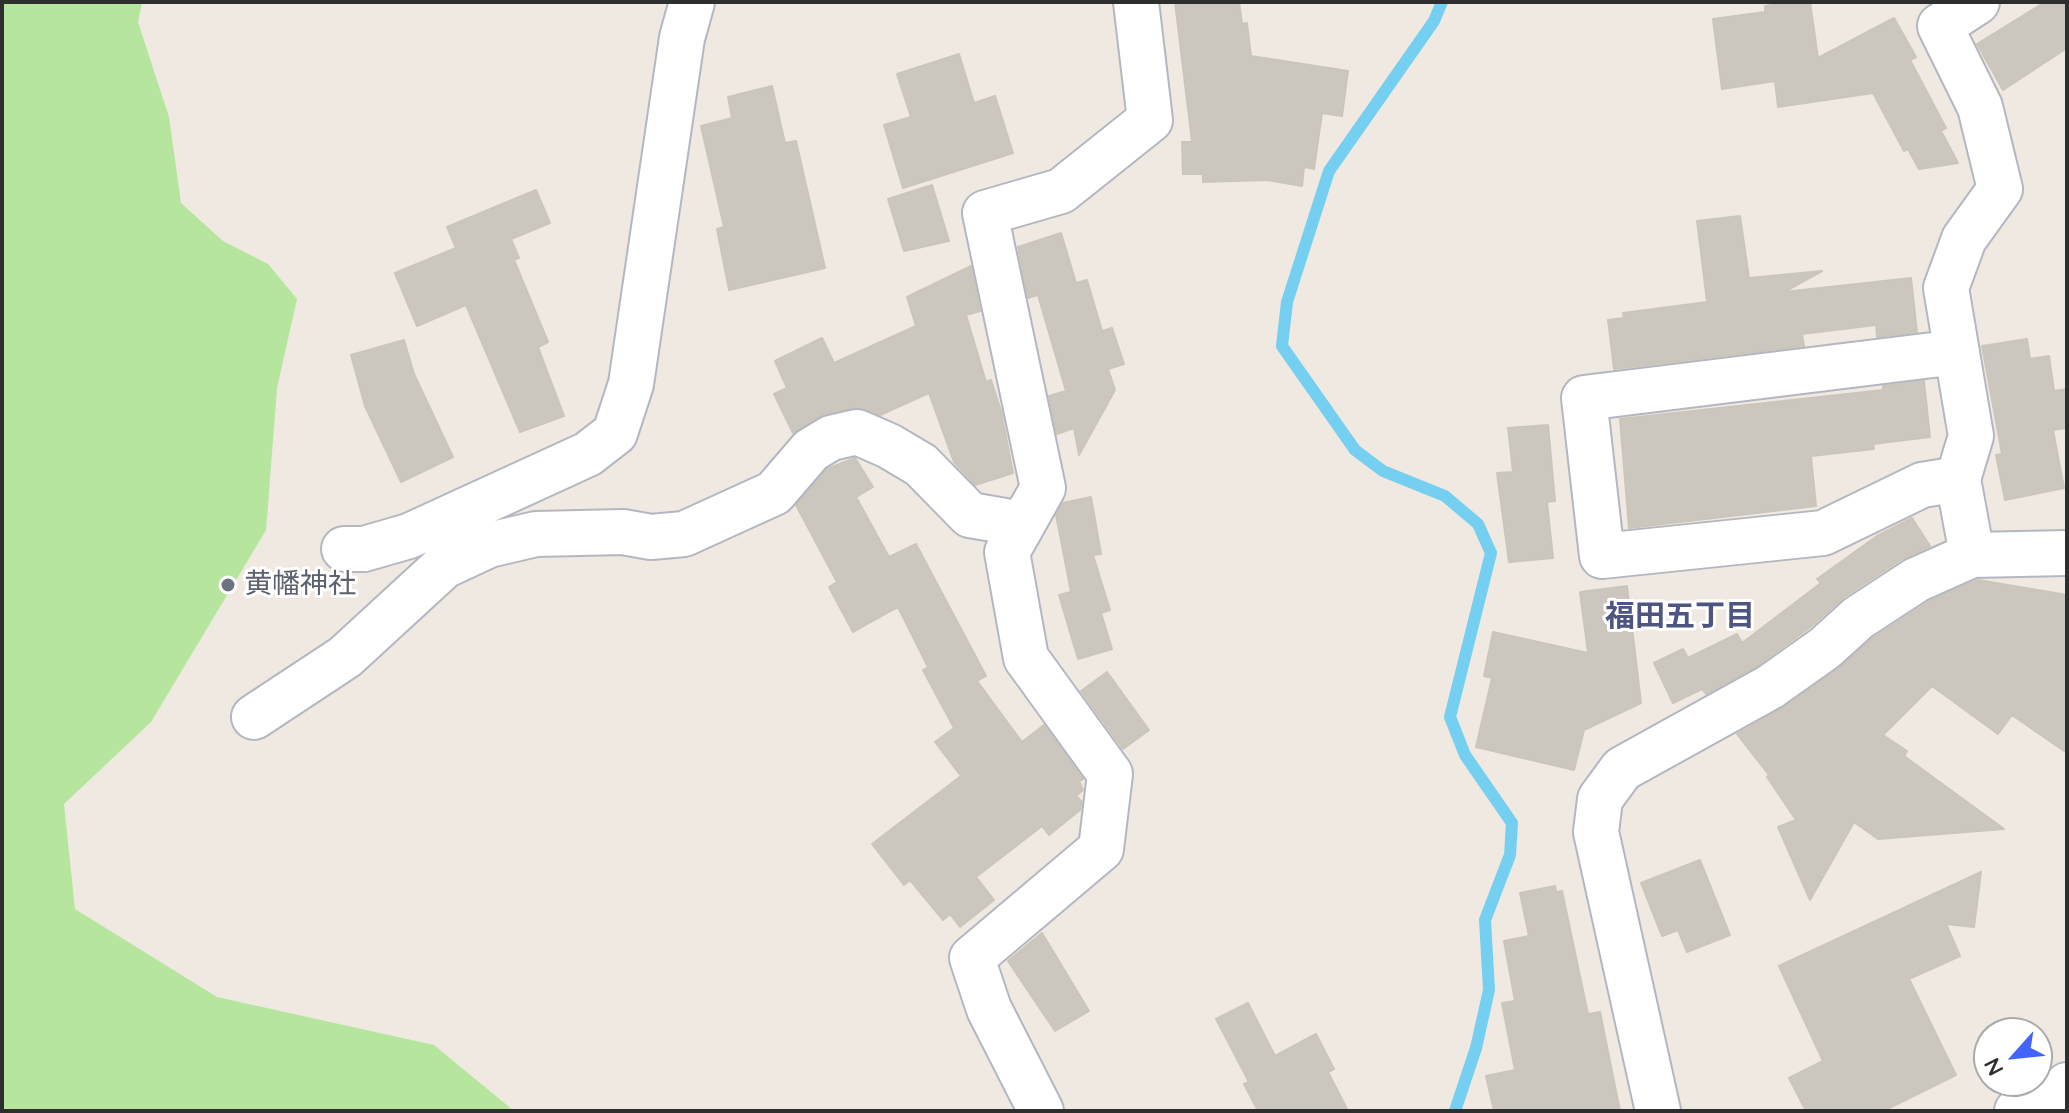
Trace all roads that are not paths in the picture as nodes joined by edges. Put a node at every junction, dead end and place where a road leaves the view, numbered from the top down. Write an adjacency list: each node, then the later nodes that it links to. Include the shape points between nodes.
1 (692, 2): 7 (street, via 682,38 631,384 615,433 588,454 409,536)
2 (1136, 2): 6 (street, via 1150,120 1061,191 985,213 1043,488)
3 (1977, 2): 4 (street, via 1940,26 1980,107 2000,189 1964,239 1946,288)
4 (1957, 352): 5 (street, via 1971,436); 5 (street, via 1584,398 1602,556 1823,533 1922,485)
5 (1958, 479): 9 (street)
6 (1022, 524): 10 (street, via 970,515 921,465 889,446 857,432 831,438 811,450 774,493 684,534 536,534 489,545 444,566 345,657); 11 (street, via 1007,552 1026,658 1110,774 1101,849 972,958 989,1009)
7 (344, 549)
8 (2067, 553): 9 (street)
9 (1972, 555): 12 (street, via 1916,580 1770,687 1622,769 1600,799 1596,832)
10 (254, 717)
11 (1041, 1111)
12 (1658, 1111)

